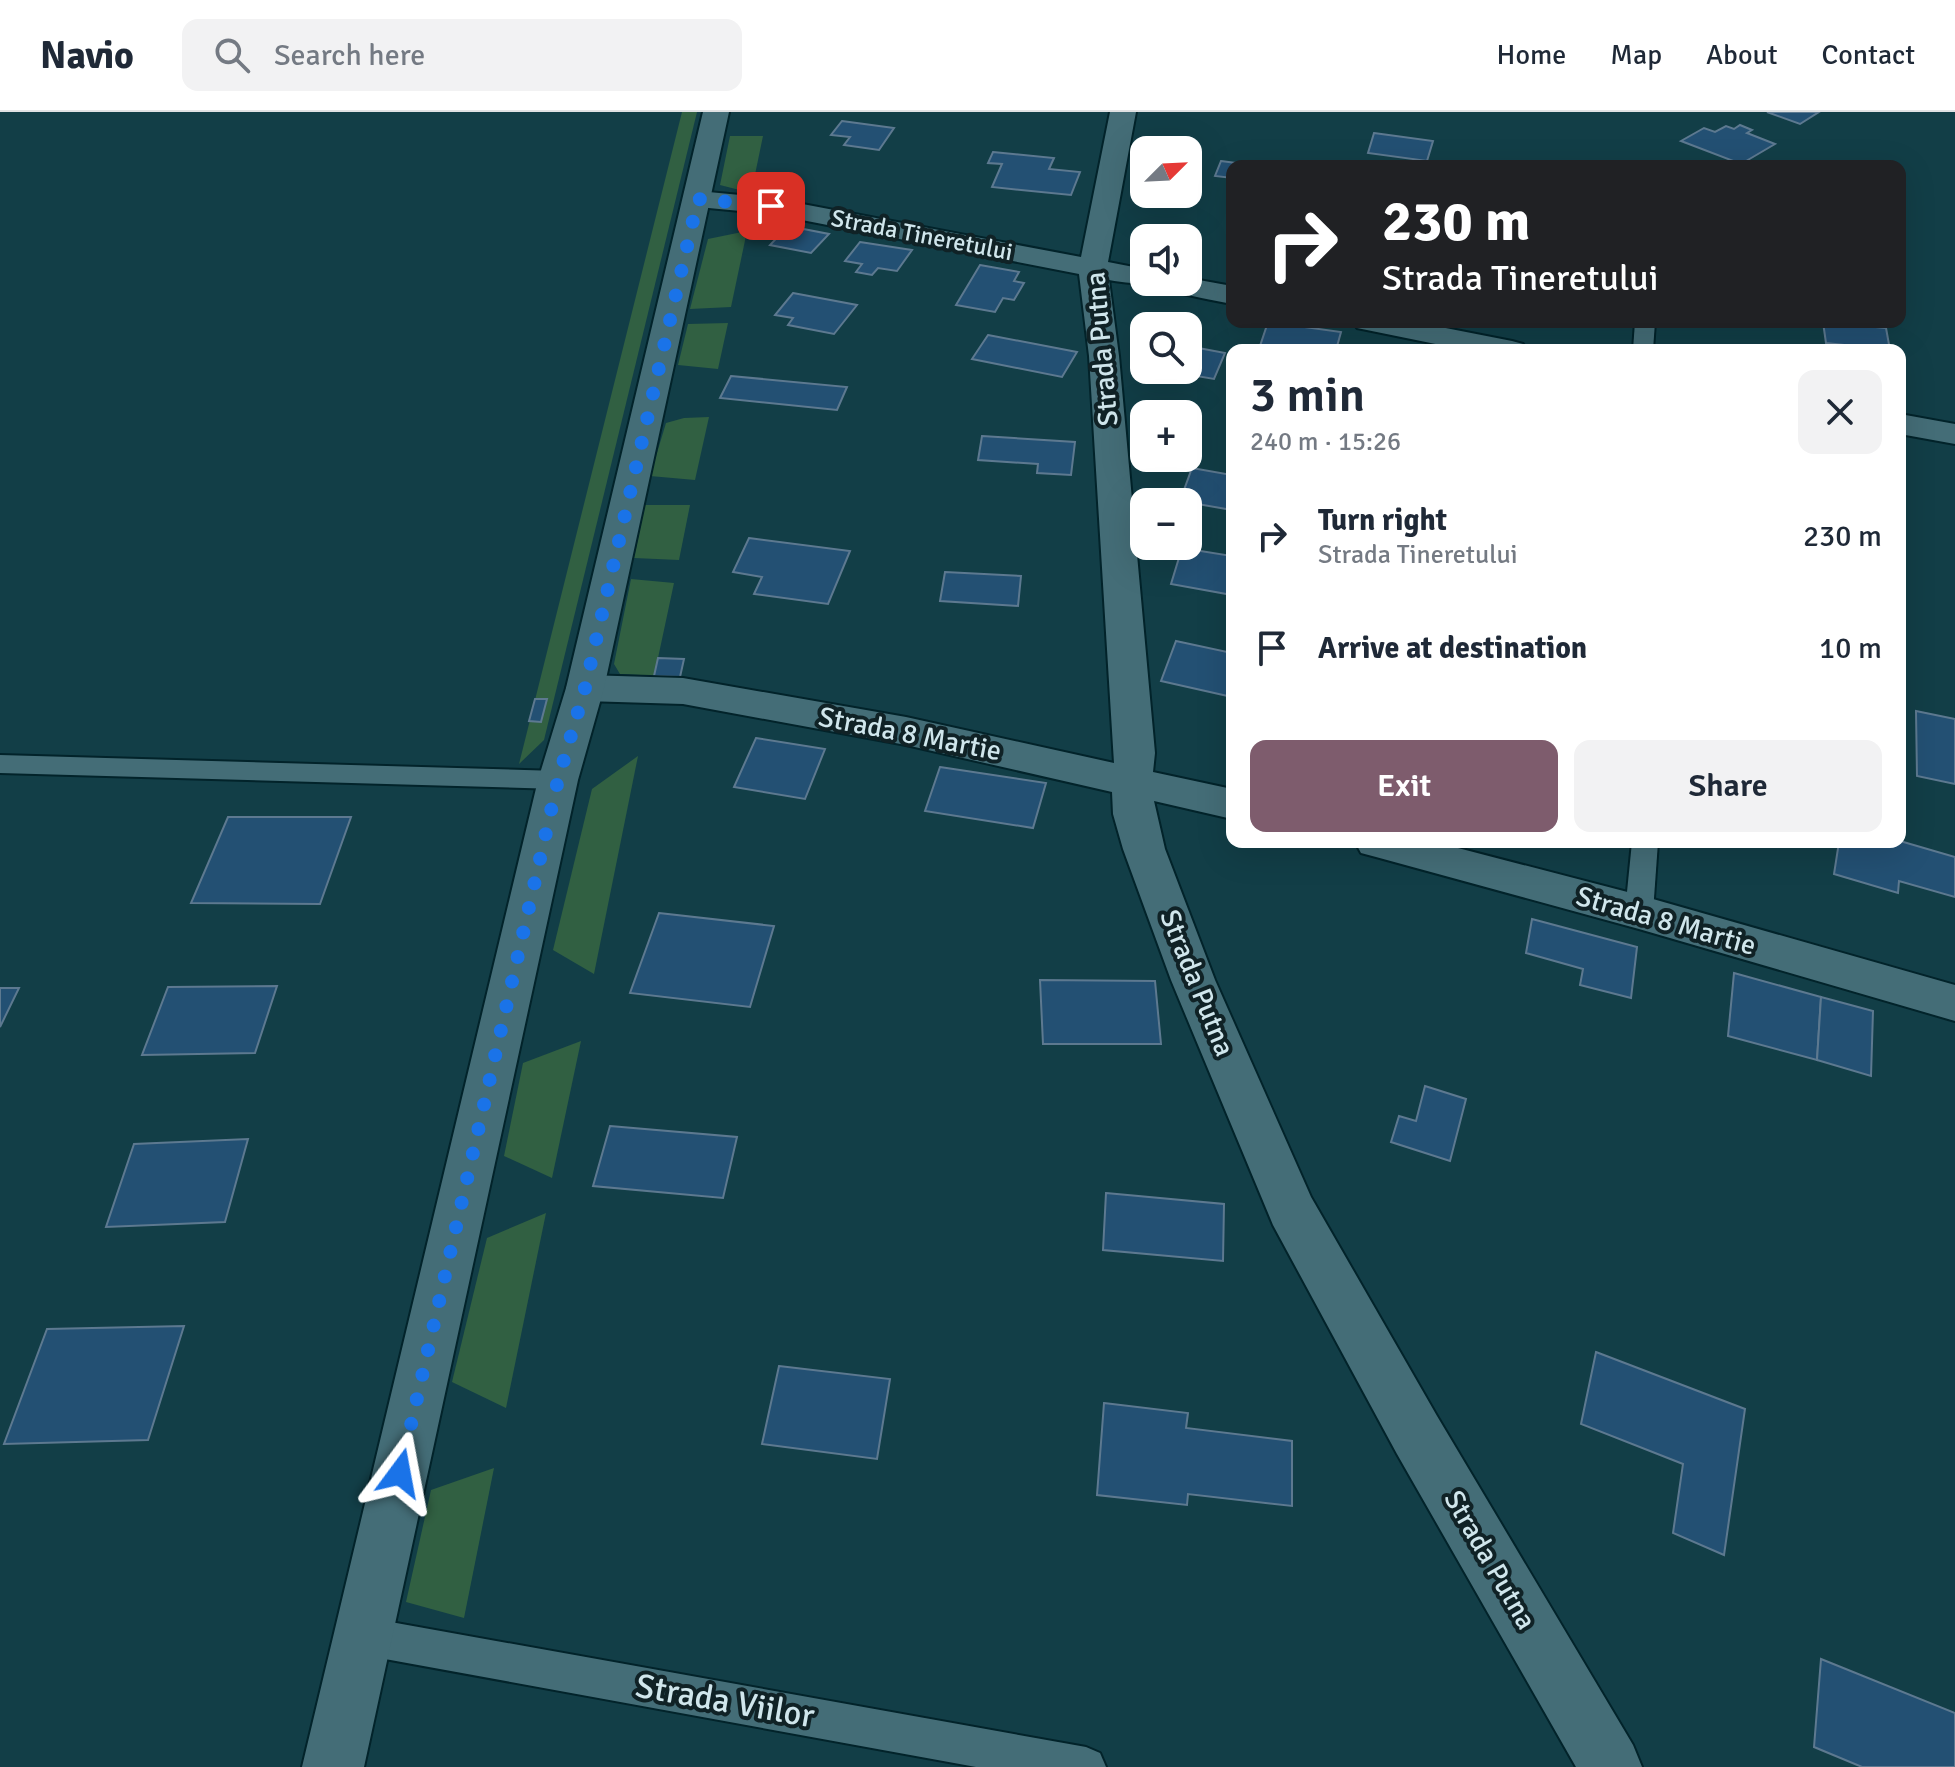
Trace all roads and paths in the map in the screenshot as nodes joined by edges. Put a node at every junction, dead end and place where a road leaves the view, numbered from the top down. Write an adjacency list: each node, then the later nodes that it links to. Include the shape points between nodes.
1 (716, 112): 3 (street)
2 (1123, 112): 4 (street, Strada Putna)
3 (698, 199): 4 (street, Strada Tineretului, via 771,206); 12 (street)
4 (1093, 268): 5 (street, Strada Tineretului); 15 (street, Strada Putna, via 1135,753)
5 (1130, 275)
6 (1202, 289): 7 (street)
7 (1226, 294)
8 (1399, 328): 9 (street)
9 (1481, 344)
10 (1906, 425): 11 (street)
11 (1955, 434)
12 (585, 688): 14 (street); 15 (street, Strada 8 Martie, via 683,691 906,731)
13 (0, 764): 14 (lane)
14 (558, 780): 21 (street)
15 (1132, 781): 16 (street, Strada 8 Martie); 24 (street, Strada Putna, via 1144,849 1193,980 1291,1209)
16 (1226, 803)
17 (1399, 848): 19 (street, Strada 8 Martie)
18 (1644, 848): 19 (lane)
19 (1639, 912): 20 (street, Strada 8 Martie)
20 (1955, 1003)
21 (363, 1636): 22 (street); 23 (lane, Strada Viilor)
22 (333, 1767)
23 (1086, 1767)
24 (1611, 1767)

